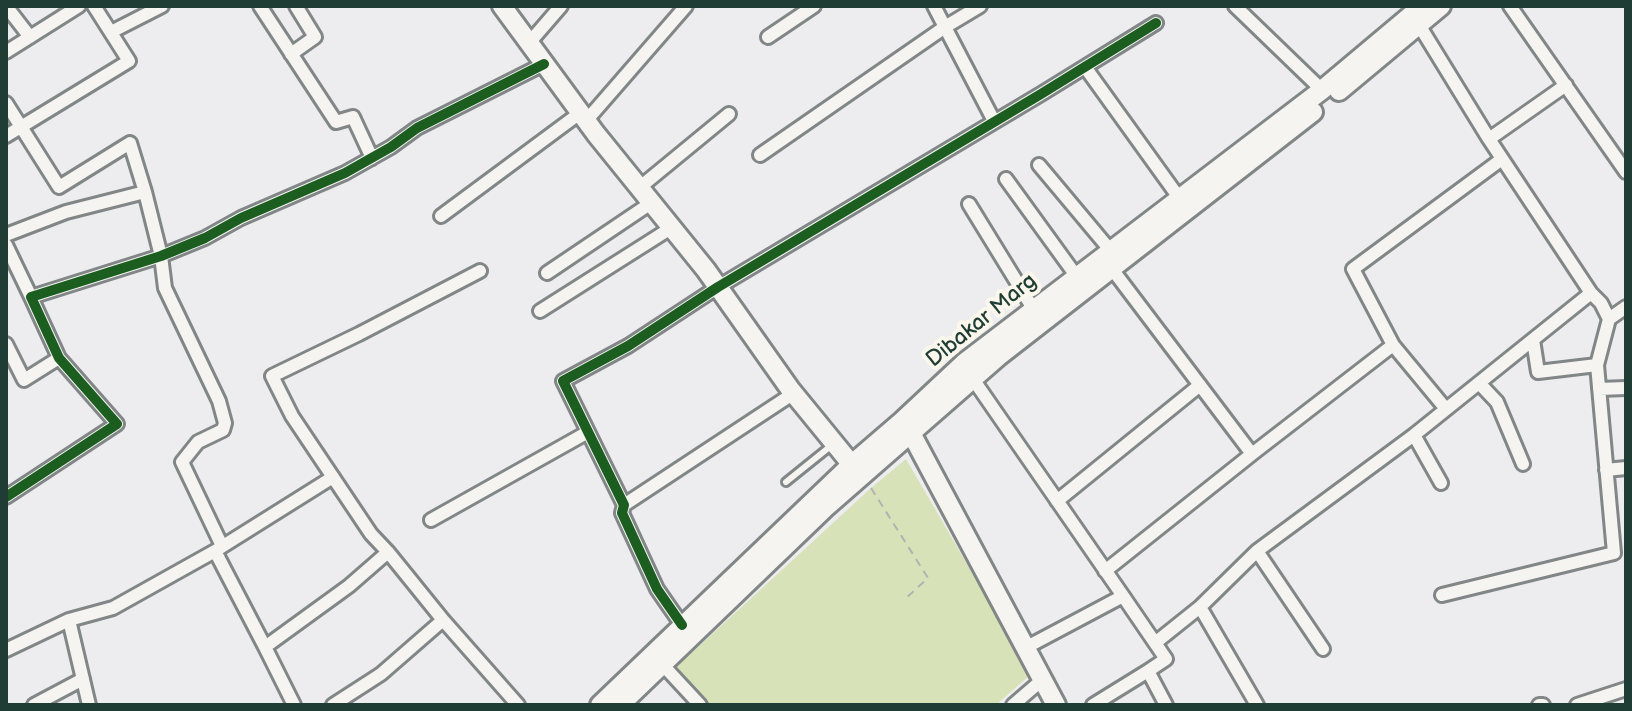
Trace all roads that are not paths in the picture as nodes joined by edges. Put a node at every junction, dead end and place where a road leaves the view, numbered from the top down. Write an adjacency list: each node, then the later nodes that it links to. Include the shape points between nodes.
1 (6, 6): 20 (street)
2 (79, 6): 20 (street)
3 (94, 6): 19 (street)
4 (162, 6): 19 (street)
5 (260, 6): 24 (street)
6 (296, 6): 24 (street, via 315,37)
7 (502, 6): 22 (main road)
8 (561, 6): 22 (street)
9 (686, 6): 31 (street)
10 (814, 6): 21 (street)
11 (934, 6): 18 (street)
12 (980, 6): 18 (street)
13 (1235, 6): 28 (street)
14 (1441, 6): 16 (main road, Dibakar Marg)
15 (1510, 6): 27 (street)
16 (1420, 15): 28 (main road, Dibakar Marg); 35 (street); 52 (main road, Dibakar Marg, via 1301,122)
17 (1156, 23): 26 (street)
18 (945, 27): 32 (street); 36 (street)
19 (111, 32): 33 (street, via 129,61)
20 (30, 37): 23 (street)
21 (768, 37)
22 (529, 43): 25 (main road)
23 (6, 52)
24 (291, 54): 37 (street, via 336,122 353,117)
25 (544, 64): 31 (main road); 37 (street, via 417,128)
26 (1085, 67): 32 (street); 44 (street)
27 (1566, 85): 35 (street); 40 (street)
28 (1322, 90): 44 (main road, Dibakar Marg)
29 (6, 103): 33 (street)
30 (729, 114): 42 (street)
31 (583, 117): 42 (main road); 47 (street)
32 (994, 121): 56 (street)
33 (20, 126): 34 (street); 43 (street, via 59,187 130,143)
34 (6, 136)
35 (1489, 139): 38 (street)
36 (760, 155)
37 (372, 158): 51 (street)
38 (1502, 159): 57 (street); 65 (street, via 1353,269)
39 (1039, 165): 52 (street)
40 (1626, 172)
41 (1006, 179): 55 (street)
42 (639, 188): 45 (main road)
43 (145, 192): 49 (street, via 66,212); 51 (street)
44 (1180, 199): 52 (main road, Dibakar Marg)
45 (651, 203): 48 (main road); 54 (street)
46 (969, 204): 60 (street)
47 (441, 216)
48 (671, 228): 56 (main road); 61 (street)
49 (6, 235)
50 (6, 245): 58 (street)
51 (161, 256): 58 (street); 91 (street, via 165,288 225,423 223,430 198,442 182,462)
52 (1108, 259): 55 (main road, Dibakar Marg); 68 (main road, Dibakar Marg); 70 (street)
53 (480, 271): 84 (street, via 272,376)
54 (547, 273)
55 (1077, 277): 60 (main road, Dibakar Marg)
56 (718, 287): 73 (main road); 75 (street, via 563,381)
57 (1591, 293): 62 (street); 63 (street)
58 (31, 297): 66 (street)
59 (1626, 307): 62 (street)
60 (1034, 310): 82 (main road, Dibakar Marg, via 964,363)
61 (540, 311)
62 (1609, 319): 67 (street)
63 (1533, 340): 67 (street, via 1538,372); 69 (street)
64 (6, 344): 66 (street, via 24,380)
65 (1393, 345): 74 (street); 79 (street)
66 (59, 358): 87 (street, via 117,424)
67 (1597, 365): 72 (street)
68 (973, 379): 76 (main road, Dibakar Marg); 88 (street)
69 (1479, 383): 74 (street); 80 (street, via 1497,402)
70 (1200, 385): 79 (street); 88 (street)
71 (1626, 388): 72 (street)
72 (1599, 389): 83 (street)
73 (794, 393): 78 (main road); 89 (street)
74 (1446, 409): 77 (street)
75 (588, 432): 89 (street); 90 (street)
76 (911, 433): 82 (main road, Dibakar Marg); 103 (main road)
77 (1414, 435): 86 (street); 92 (street)
78 (834, 443): 82 (main road); 85 (lane)
79 (1252, 454): 94 (street)
80 (1523, 464)
81 (1626, 468): 83 (street)
82 (856, 470): 100 (main road, Dibakar Marg); 106 (main road, Dibakar Marg, via 825,508)
83 (1606, 470): 95 (street, via 1614,553)
84 (333, 477): 91 (street); 93 (street)
85 (786, 482)
86 (1441, 483)
87 (6, 497)
88 (1057, 501): 94 (street)
89 (624, 505): 100 (street, via 622,513 657,589)
90 (431, 520)
91 (218, 549): 98 (street, via 113,608); 102 (street)
92 (1257, 551): 97 (street); 104 (street)
93 (388, 552): 99 (street); 102 (street)
94 (1105, 571): 96 (street)
95 (1442, 595)
96 (1123, 596): 101 (street); 103 (street)
97 (1200, 607): 101 (street); 123 (street)
98 (69, 620): 105 (street); 108 (street)
99 (443, 620): 115 (street, via 381,674); 116 (street)
100 (682, 625): 117 (main road, Dibakar Marg)
101 (1155, 643): 107 (street, via 1166,659)
102 (265, 647): 114 (street)
103 (1025, 648): 109 (main road)
104 (1323, 649)
105 (6, 650)
106 (662, 664): 111 (main road, Dibakar Marg); 118 (street)
107 (1148, 671): 121 (street); 122 (street)
108 (83, 679): 112 (street); 113 (street)
109 (1042, 680): 119 (street); 120 (main road)
110 (1626, 689): 124 (street)
111 (622, 704)
112 (34, 705)
113 (89, 705)
114 (294, 705)
115 (333, 705)
116 (518, 705)
117 (600, 705)
118 (700, 705)
119 (1013, 705)
120 (1056, 705)
121 (1093, 705)
122 (1166, 705)
123 (1257, 705)
124 (1577, 705)

